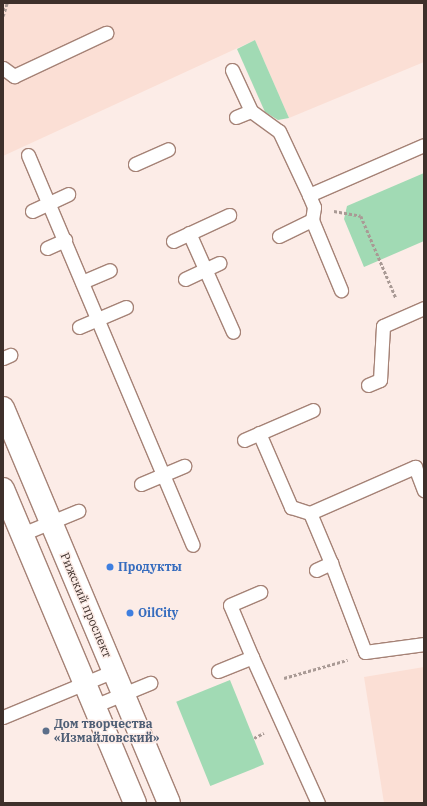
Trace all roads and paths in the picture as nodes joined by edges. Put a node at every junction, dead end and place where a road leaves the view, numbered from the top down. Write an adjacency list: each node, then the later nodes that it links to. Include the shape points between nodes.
1 (7, 3): 2 (path)
2 (3, 16)
3 (106, 33): 4 (lane, via 14,76)
4 (3, 68)
5 (232, 70): 6 (lane)
6 (250, 111): 7 (lane); 13 (lane, via 278,131 297,182)
7 (236, 117)
8 (424, 145): 13 (lane)
9 (168, 149): 11 (lane)
10 (28, 155): 14 (lane)
11 (135, 164)
12 (68, 194): 14 (lane)
13 (309, 195): 16 (lane)
14 (49, 203): 15 (lane); 20 (lane)
15 (32, 211)
16 (313, 214): 19 (lane); 28 (lane); 31 (path, via 361,216)
17 (229, 215): 18 (lane)
18 (189, 233): 21 (lane); 25 (lane)
19 (279, 236)
20 (65, 240): 22 (lane); 27 (lane)
21 (173, 241)
22 (47, 248)
23 (220, 263): 25 (lane)
24 (110, 270): 27 (lane)
25 (206, 270): 26 (lane); 34 (lane)
26 (185, 279)
27 (82, 282): 32 (lane)
28 (341, 290)
29 (126, 307): 32 (lane)
30 (424, 308): 31 (lane)
31 (404, 317): 35 (lane, via 383,326 380,380)
32 (98, 319): 33 (lane); 41 (lane)
33 (79, 327)
34 (233, 332)
35 (368, 385)
36 (3, 408): 47 (main road, Рижский проспект)
37 (312, 410): 38 (lane)
38 (259, 433): 39 (lane); 46 (lane, via 290,507)
39 (244, 440)
40 (184, 466): 41 (lane)
41 (164, 474): 42 (lane); 49 (lane)
42 (141, 484)
43 (3, 489): 48 (main road)
44 (424, 490): 46 (lane, via 415,467)
45 (78, 511): 47 (lane)
46 (310, 513): 50 (lane)
47 (51, 522): 48 (lane); 57 (main road, Рижский проспект)
48 (22, 534): 59 (main road)
49 (193, 545)
50 (331, 564): 51 (lane); 54 (lane)
51 (316, 570)
52 (260, 592): 55 (lane, via 230,605)
53 (424, 644): 54 (lane)
54 (365, 652): 60 (path)
55 (252, 657): 56 (lane); 60 (lane)
56 (218, 671)
57 (114, 672): 59 (lane); 61 (main road, Рижский проспект)
58 (150, 683): 61 (lane)
59 (85, 684): 62 (main road); 63 (lane)
60 (264, 686): 66 (lane)
61 (123, 694): 62 (lane); 65 (main road, Рижский проспект)
62 (94, 706): 64 (main road)
63 (3, 717)
64 (135, 803)
65 (169, 803)
66 (318, 803)

